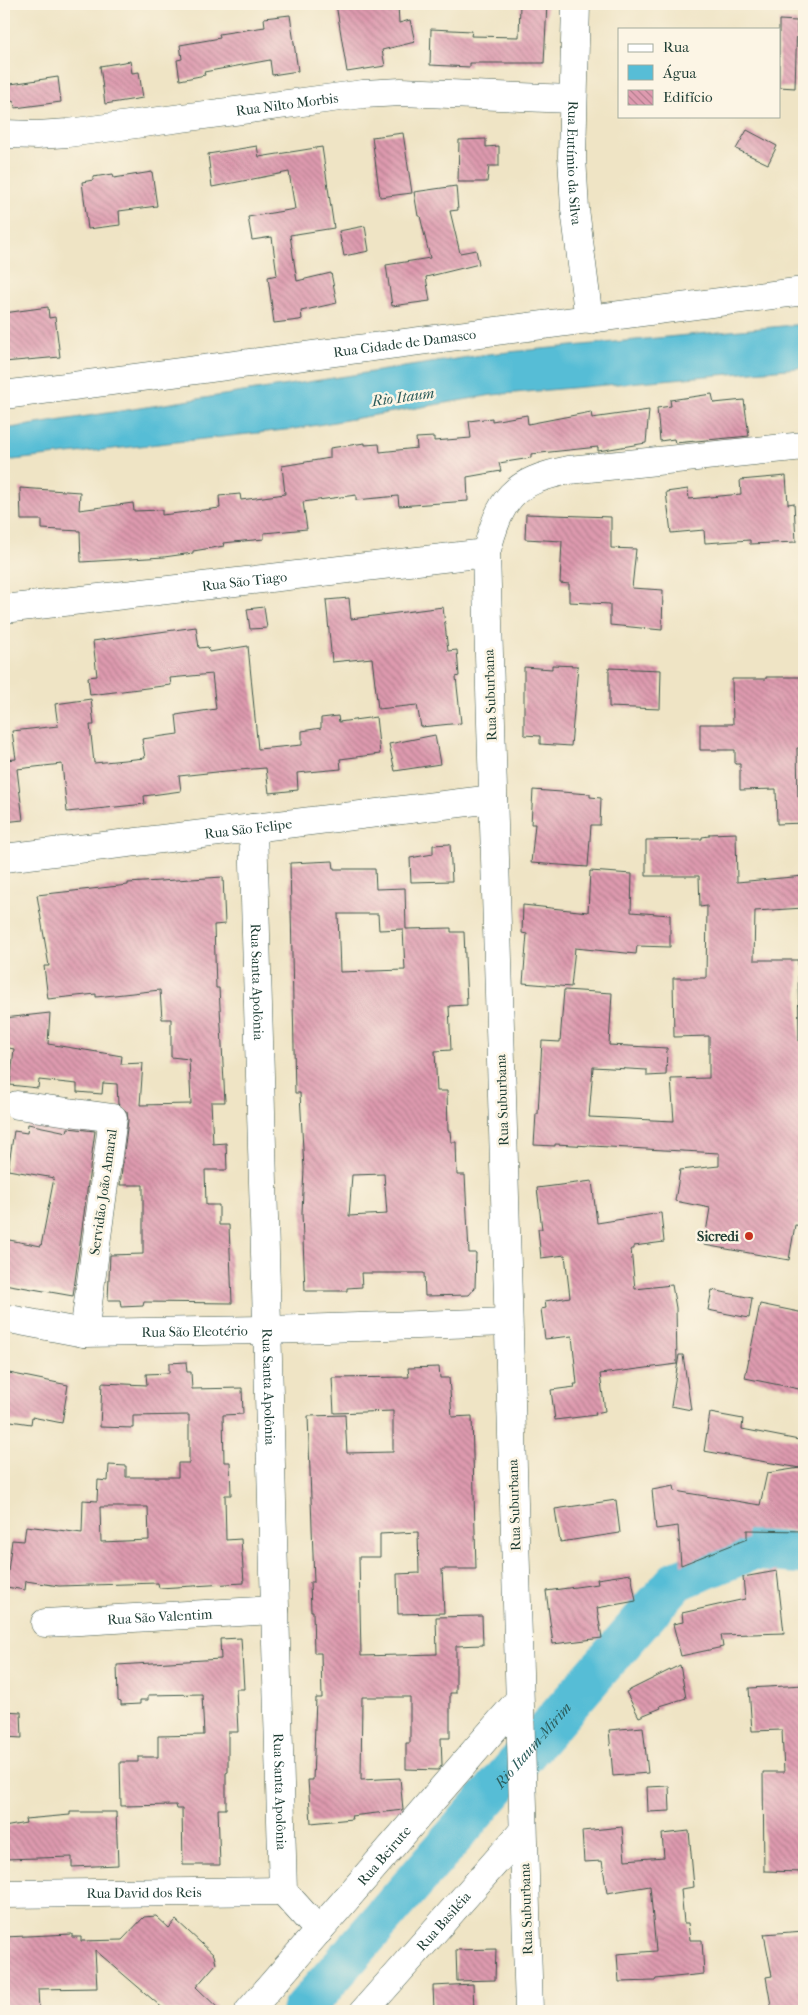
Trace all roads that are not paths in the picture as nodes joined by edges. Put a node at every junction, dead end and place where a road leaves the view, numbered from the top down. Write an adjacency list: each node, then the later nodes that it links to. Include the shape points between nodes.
1 (576, 4): 2 (street, Rua Eutímio da Silva)
2 (571, 99): 3 (street, Rua Nilto Morbis, via 401,92 363,94 68,133); 5 (street, Rua Eutímio da Silva, via 574,209)
3 (4, 134)
4 (804, 291): 5 (street, Rua Cidade de Damasco)
5 (589, 320): 6 (street, Rua Cidade de Damasco)
6 (4, 395)
7 (804, 446): 8 (street, Rua Suburbana, via 569,470 547,475 530,481 503,503)
8 (486, 552): 9 (street, Rua São Tiago); 10 (street, Rua Suburbana)
9 (4, 609)
10 (493, 799): 11 (street, Rua São Felipe); 15 (street, Rua Suburbana)
11 (253, 828): 12 (street, Rua São Felipe); 16 (street, Rua Santa Apolônia)
12 (4, 858)
13 (16, 1105): 17 (street, Servidão João Amaral, via 113,1118)
14 (4, 1318): 17 (street, Rua São Eleotério)
15 (508, 1322): 16 (street, Rua São Eleotério); 20 (street, Rua Suburbana)
16 (268, 1330): 17 (street, Rua São Eleotério); 18 (street, Rua Santa Apolônia)
17 (84, 1333)
18 (275, 1610): 19 (street, Rua São Valentim); 22 (street, Rua Santa Apolônia)
19 (45, 1623)
20 (519, 1700): 21 (street, Rua Suburbana); 24 (street, Rua Beirute)
21 (523, 1827): 26 (street, Rua Basiléia); 27 (street, Rua Suburbana)
22 (283, 1891): 23 (street, Rua David dos Reis); 24 (street)
23 (4, 1894)
24 (319, 1931): 25 (street, Rua Beirute)
25 (249, 2011)
26 (364, 2011)
27 (529, 2011)

